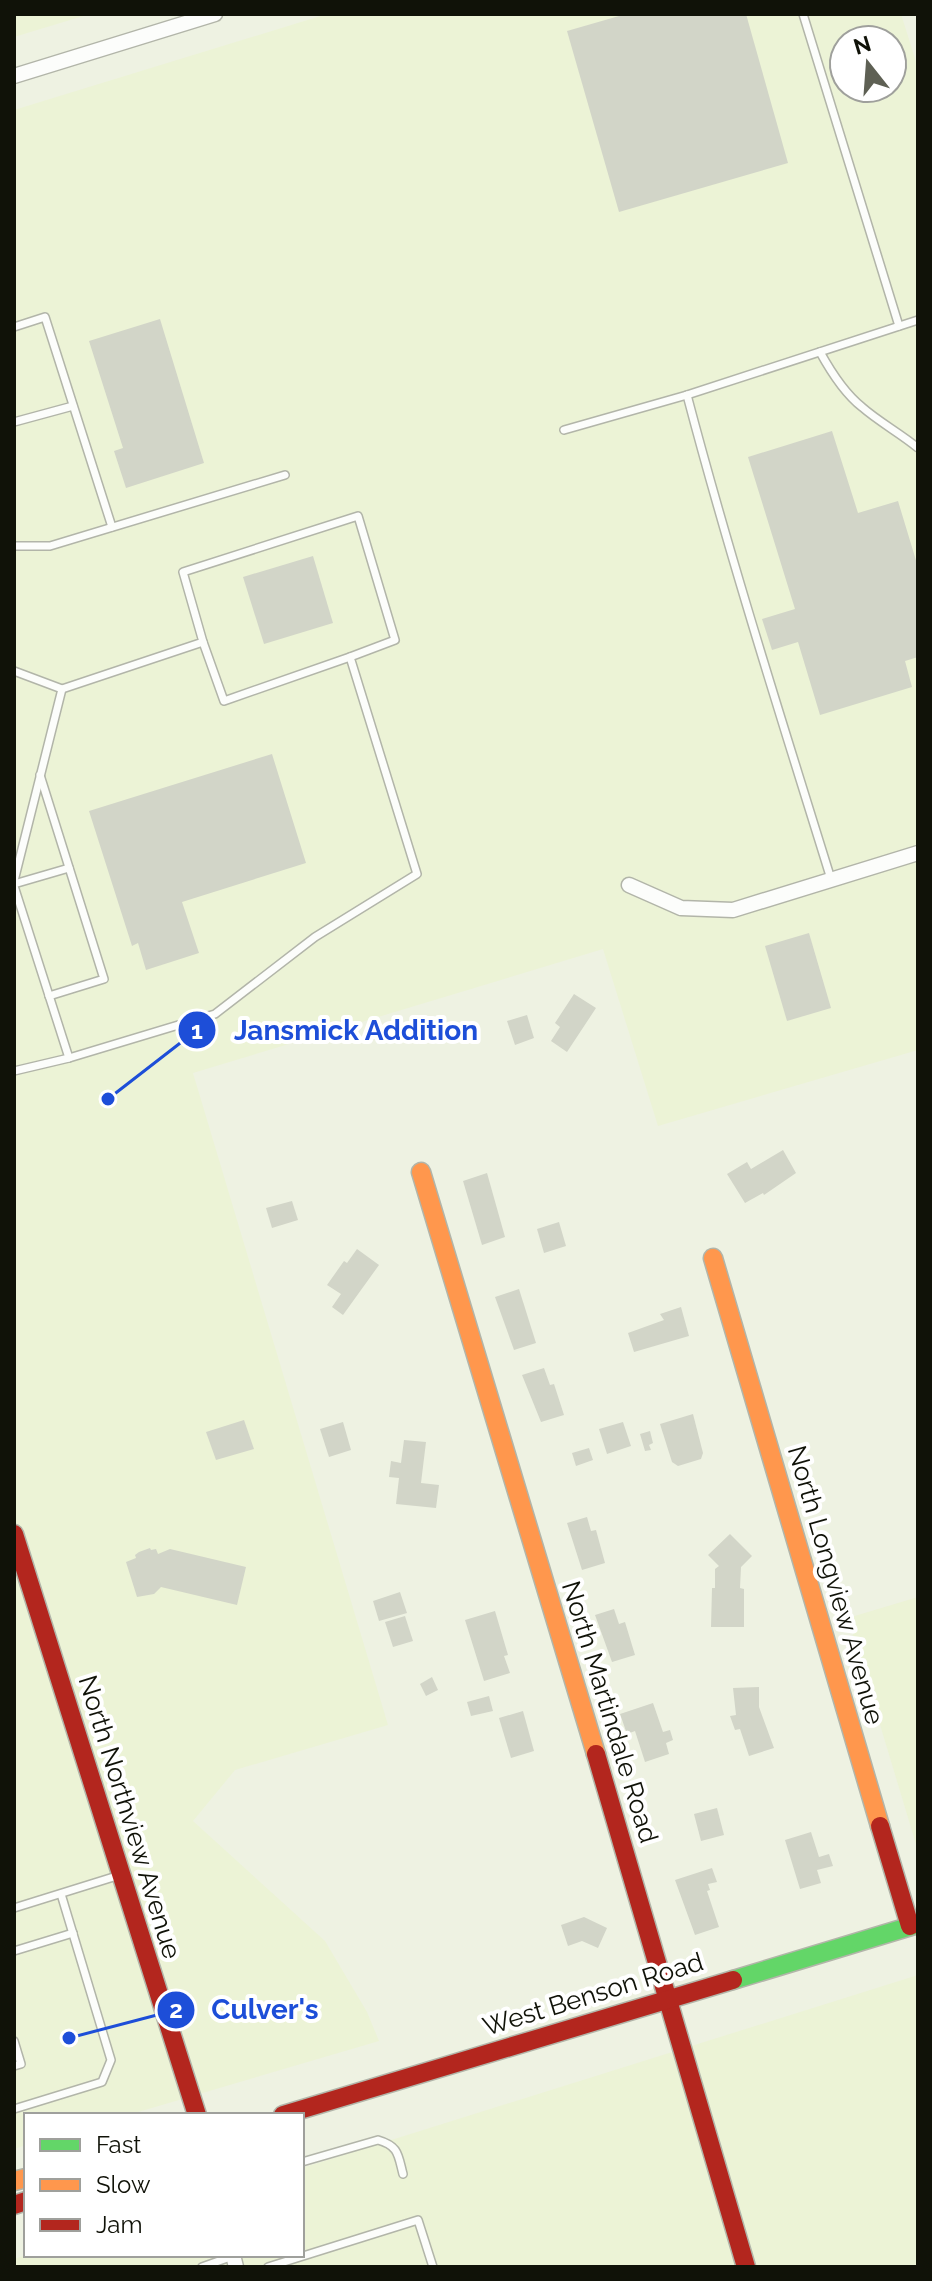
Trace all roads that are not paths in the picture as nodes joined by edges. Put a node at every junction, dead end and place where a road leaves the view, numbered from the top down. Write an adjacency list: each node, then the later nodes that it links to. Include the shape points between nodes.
1 (215, 14): 3 (street)
2 (803, 14): 5 (lane)
3 (14, 76)
4 (918, 320): 5 (lane)
5 (899, 326): 7 (lane)
6 (14, 327): 9 (lane, via 45,317)
7 (820, 352): 8 (lane); 12 (lane, via 861,407)
8 (687, 395): 11 (lane); 23 (lane)
9 (73, 406): 10 (lane); 14 (lane)
10 (14, 422)
11 (564, 430)
12 (918, 448)
13 (285, 475): 14 (lane)
14 (112, 527): 15 (lane, via 50,546)
15 (14, 546)
16 (203, 642): 17 (lane, via 224,701); 17 (lane, via 183,572 358,516 395,640); 19 (lane)
17 (350, 657): 27 (lane, via 417,874 315,937 215,1014)
18 (14, 671): 19 (lane)
19 (62, 689): 20 (lane)
20 (40, 775): 22 (lane); 24 (lane)
21 (918, 853): 23 (street)
22 (69, 868): 24 (lane); 26 (lane, via 104,979)
23 (831, 879): 25 (street, via 733,910 681,908)
24 (14, 884): 26 (lane)
25 (629, 885)
26 (49, 996): 27 (lane)
27 (69, 1058): 28 (lane)
28 (14, 1071)
29 (421, 1172): 38 (street, North Martindale Road)
30 (713, 1258): 35 (street, North Longview Avenue)
31 (14, 1534): 32 (street, North Northview Avenue)
32 (120, 1875): 33 (lane); 43 (street, North Northview Avenue)
33 (61, 1894): 34 (lane); 36 (lane)
34 (14, 1908)
35 (914, 1925): 38 (street, West Benson Road)
36 (73, 1933): 37 (lane); 42 (lane, via 111,2060 102,2082)
37 (14, 1951)
38 (669, 1999): 41 (street, West Benson Road); 54 (street, North Martindale Road)
39 (14, 2041): 40 (lane, via 21,2064)
40 (14, 2066)
41 (325, 2102): 44 (street, West Benson Road); 45 (street)
42 (14, 2109)
43 (196, 2113)
44 (289, 2113)
45 (304, 2114)
46 (304, 2161): 47 (lane, via 378,2140 391,2143 398,2152)
47 (403, 2174)
48 (304, 2256): 53 (lane, via 418,2220)
49 (228, 2257): 51 (lane)
50 (300, 2257): 52 (lane)
51 (202, 2267)
52 (268, 2267)
53 (433, 2267)
54 (746, 2267)

